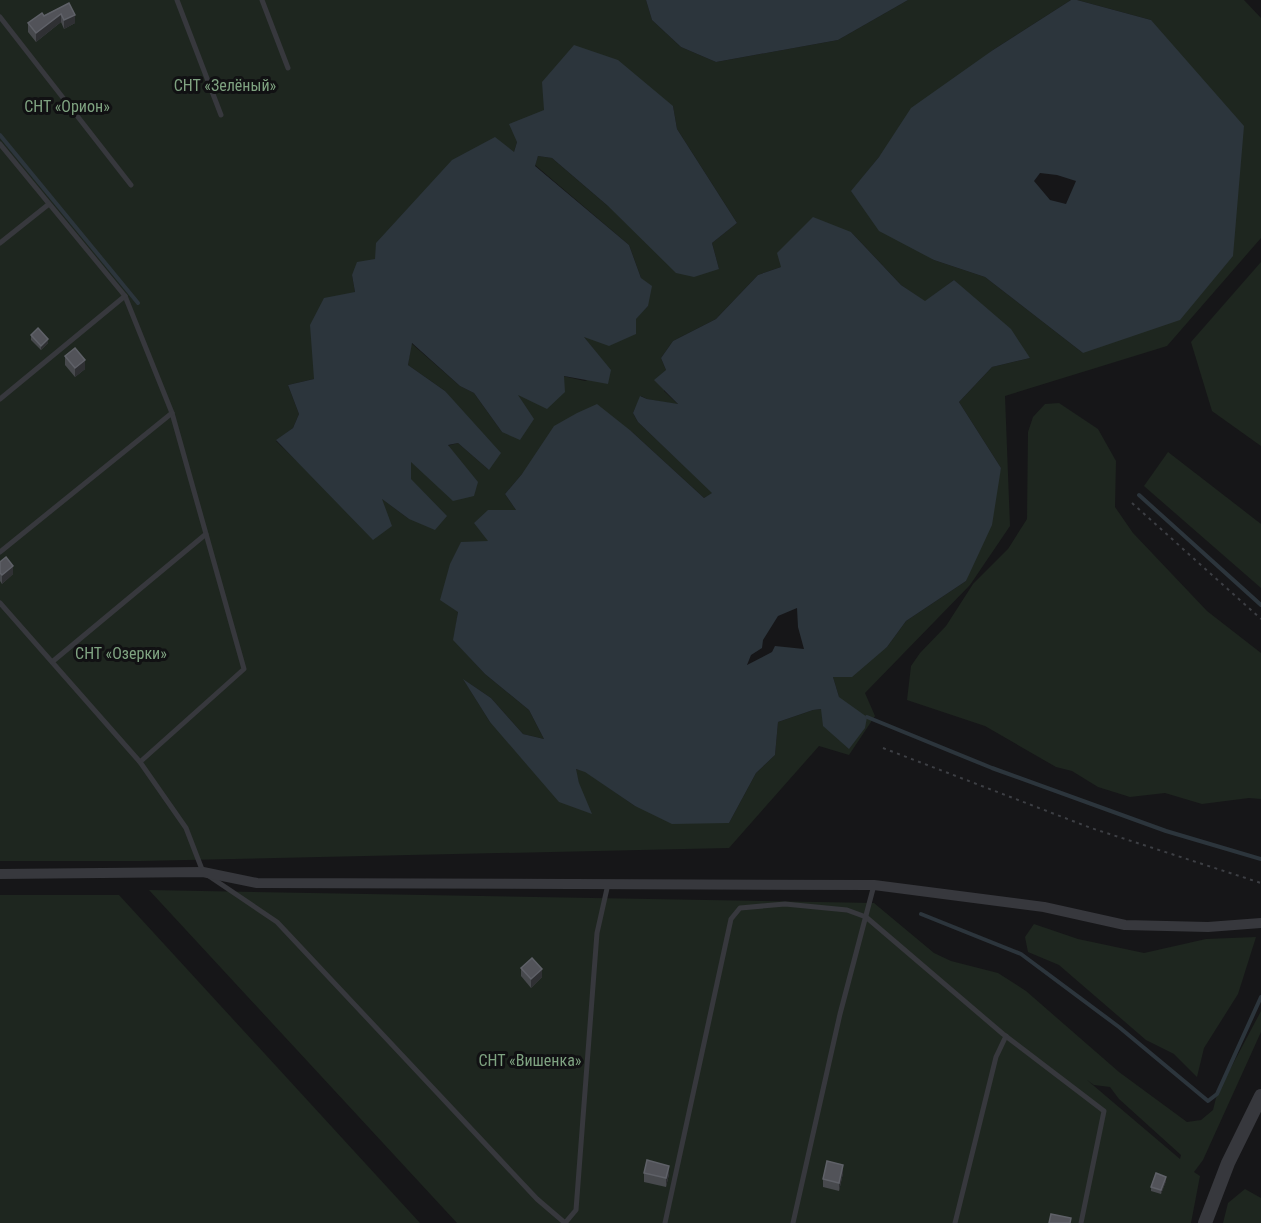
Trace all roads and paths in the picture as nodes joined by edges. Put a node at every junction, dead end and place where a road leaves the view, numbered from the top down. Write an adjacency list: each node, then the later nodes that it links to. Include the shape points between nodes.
1 (177, 0): 5 (lane)
2 (262, 0): 4 (lane)
3 (0, 17): 7 (lane)
4 (288, 68)
5 (221, 115)
6 (0, 144): 8 (lane)
7 (131, 185)
8 (49, 204): 9 (lane); 10 (lane)
9 (0, 243)
10 (124, 296): 11 (lane); 12 (lane)
11 (0, 399)
12 (172, 413): 14 (lane); 15 (lane)
13 (1132, 503): 17 (path)
14 (206, 534): 18 (lane); 20 (lane, via 244,669)
15 (0, 552)
16 (0, 603): 18 (lane)
17 (1261, 619)
18 (52, 662): 20 (lane)
19 (883, 748): 23 (path, via 1091,828)
20 (140, 762): 21 (lane, via 186,828)
21 (203, 872): 22 (street); 24 (street, via 257,884); 24 (lane, via 277,922 537,1199 565,1223 576,1210 597,933)
22 (0, 874)
23 (1261, 883)
24 (608, 884): 25 (street)
25 (874, 885): 26 (lane); 27 (street, via 1044,908 1125,926)
26 (866, 917): 28 (lane); 30 (lane, via 848,910 785,904 740,908 731,919); 31 (lane)
27 (1261, 923)
28 (1006, 1036): 32 (lane, via 996,1057); 33 (lane, via 1104,1111)
29 (1261, 1095): 34 (street)
30 (665, 1223)
31 (793, 1223)
32 (955, 1223)
33 (1081, 1223)
34 (1205, 1223)

